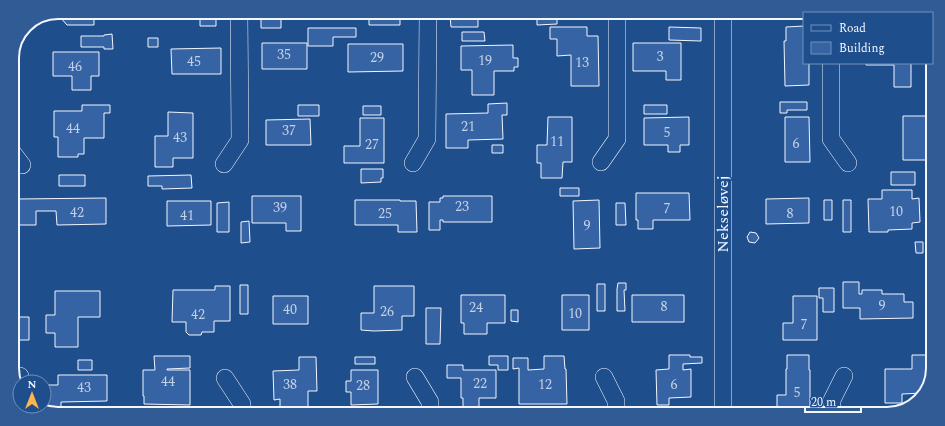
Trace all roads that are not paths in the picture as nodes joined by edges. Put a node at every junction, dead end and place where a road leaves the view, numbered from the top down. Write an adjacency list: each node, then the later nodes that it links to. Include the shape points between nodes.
1 (239, 19): 9 (street, via 240,140)
2 (428, 19): 7 (street, via 427,139)
3 (617, 19): 6 (street, via 617,139)
4 (723, 19): 17 (street, Nekseløvej)
5 (831, 64): 8 (street, via 831,139)
6 (601, 162)
7 (413, 163)
8 (848, 163)
9 (224, 164)
10 (844, 376): 18 (street, via 832,400)
11 (415, 377): 15 (street, via 430,402)
12 (604, 377): 16 (street, via 616,401)
13 (225, 378): 14 (street)
14 (242, 407)
15 (430, 407)
16 (616, 407)
17 (723, 407)
18 (832, 407)

